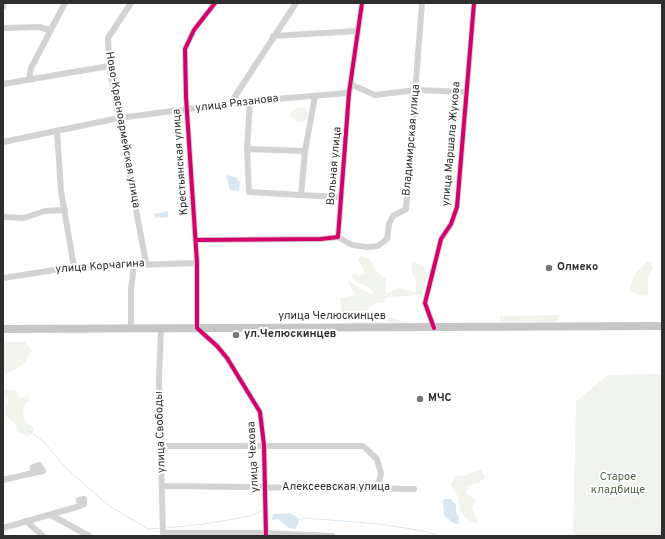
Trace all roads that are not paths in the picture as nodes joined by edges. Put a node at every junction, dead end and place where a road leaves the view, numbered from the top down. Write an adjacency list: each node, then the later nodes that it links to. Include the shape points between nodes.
1 (4, 3): 9 (street)
2 (64, 3): 11 (street)
3 (131, 3): 14 (street, Ново-Красноармейская улица, via 108,38)
4 (216, 3): 24 (street, Крестьянская улица, via 194,30 186,49)
5 (296, 3): 13 (street)
6 (362, 3): 12 (street)
7 (422, 3): 18 (street, Владимирская улица)
8 (474, 3): 19 (street, улица Маршала Жукова)
9 (3, 7)
10 (3, 28): 11 (street, via 39,27)
11 (50, 30): 15 (street, via 31,68)
12 (357, 31): 13 (street); 17 (street)
13 (273, 36): 23 (street)
14 (109, 66): 15 (street); 25 (street, Ново-Красноармейская улица)
15 (29, 80): 16 (street)
16 (3, 84)
17 (352, 85): 18 (street, via 375,95); 20 (street)
18 (416, 90): 19 (street); 34 (street, Владимирская улица, via 406,209 393,216 387,239 378,246 352,245)
19 (466, 92): 44 (street, улица Маршала Жукова, via 457,207 451,224 441,239 425,302)
20 (349, 93): 21 (street, улица Рязанова); 31 (street, Вольная улица)
21 (315, 96): 22 (street, улица Рязанова); 29 (street)
22 (250, 101): 23 (street, улица Рязанова); 28 (street)
23 (230, 104): 24 (street, улица Рязанова)
24 (188, 110): 25 (street, улица Рязанова); 35 (street, Крестьянская улица)
25 (119, 118): 26 (street, улица Рязанова); 36 (street, Ново-Красноармейская улица)
26 (57, 131): 27 (street, улица Рязанова); 32 (street)
27 (3, 142)
28 (247, 149): 29 (street); 30 (street, via 249,192)
29 (305, 151): 30 (street)
30 (301, 195): 31 (street)
31 (341, 197): 34 (street, Вольная улица)
32 (64, 210): 33 (street, via 45,211 24,218); 39 (street)
33 (3, 217)
34 (338, 237): 35 (street)
35 (196, 240): 37 (street, Крестьянская улица)
36 (146, 263): 37 (street, улица Корчагина); 38 (street, улица Корчагина)
37 (197, 263): 43 (street, Крестьянская улица)
38 (134, 265): 39 (street, улица Корчагина); 42 (street)
39 (74, 267): 40 (street, улица Корчагина)
40 (3, 278)
41 (662, 326): 44 (main road, улица Челюскинцев)
42 (131, 328): 45 (main road, улица Челюскинцев); 46 (main road, улица Челюскинцев)
43 (197, 328): 44 (main road, улица Челюскинцев); 46 (main road, улица Челюскинцев); 47 (street, улица Чехова, via 227,358 260,412)
44 (434, 328)
45 (3, 329)
46 (161, 329): 48 (street, улица Свободы, via 159,378)
47 (264, 445): 48 (street); 52 (street, улица Чехова); 53 (street, via 362,446 377,459 381,474)
48 (162, 446): 51 (street, улица Свободы)
49 (33, 473): 50 (street)
50 (3, 480)
51 (162, 486): 52 (street, Алексеевская улица); 59 (street, улица Свободы)
52 (265, 488): 53 (street, Алексеевская улица); 60 (street, улица Чехова)
53 (377, 488): 54 (street, Алексеевская улица)
54 (414, 489)
55 (80, 506): 56 (street)
56 (51, 515): 57 (street); 62 (street)
57 (26, 521): 58 (street); 61 (street)
58 (3, 528)
59 (163, 534): 60 (street)
60 (266, 534): 63 (street)
61 (43, 536)
62 (89, 536)
63 (332, 536)

